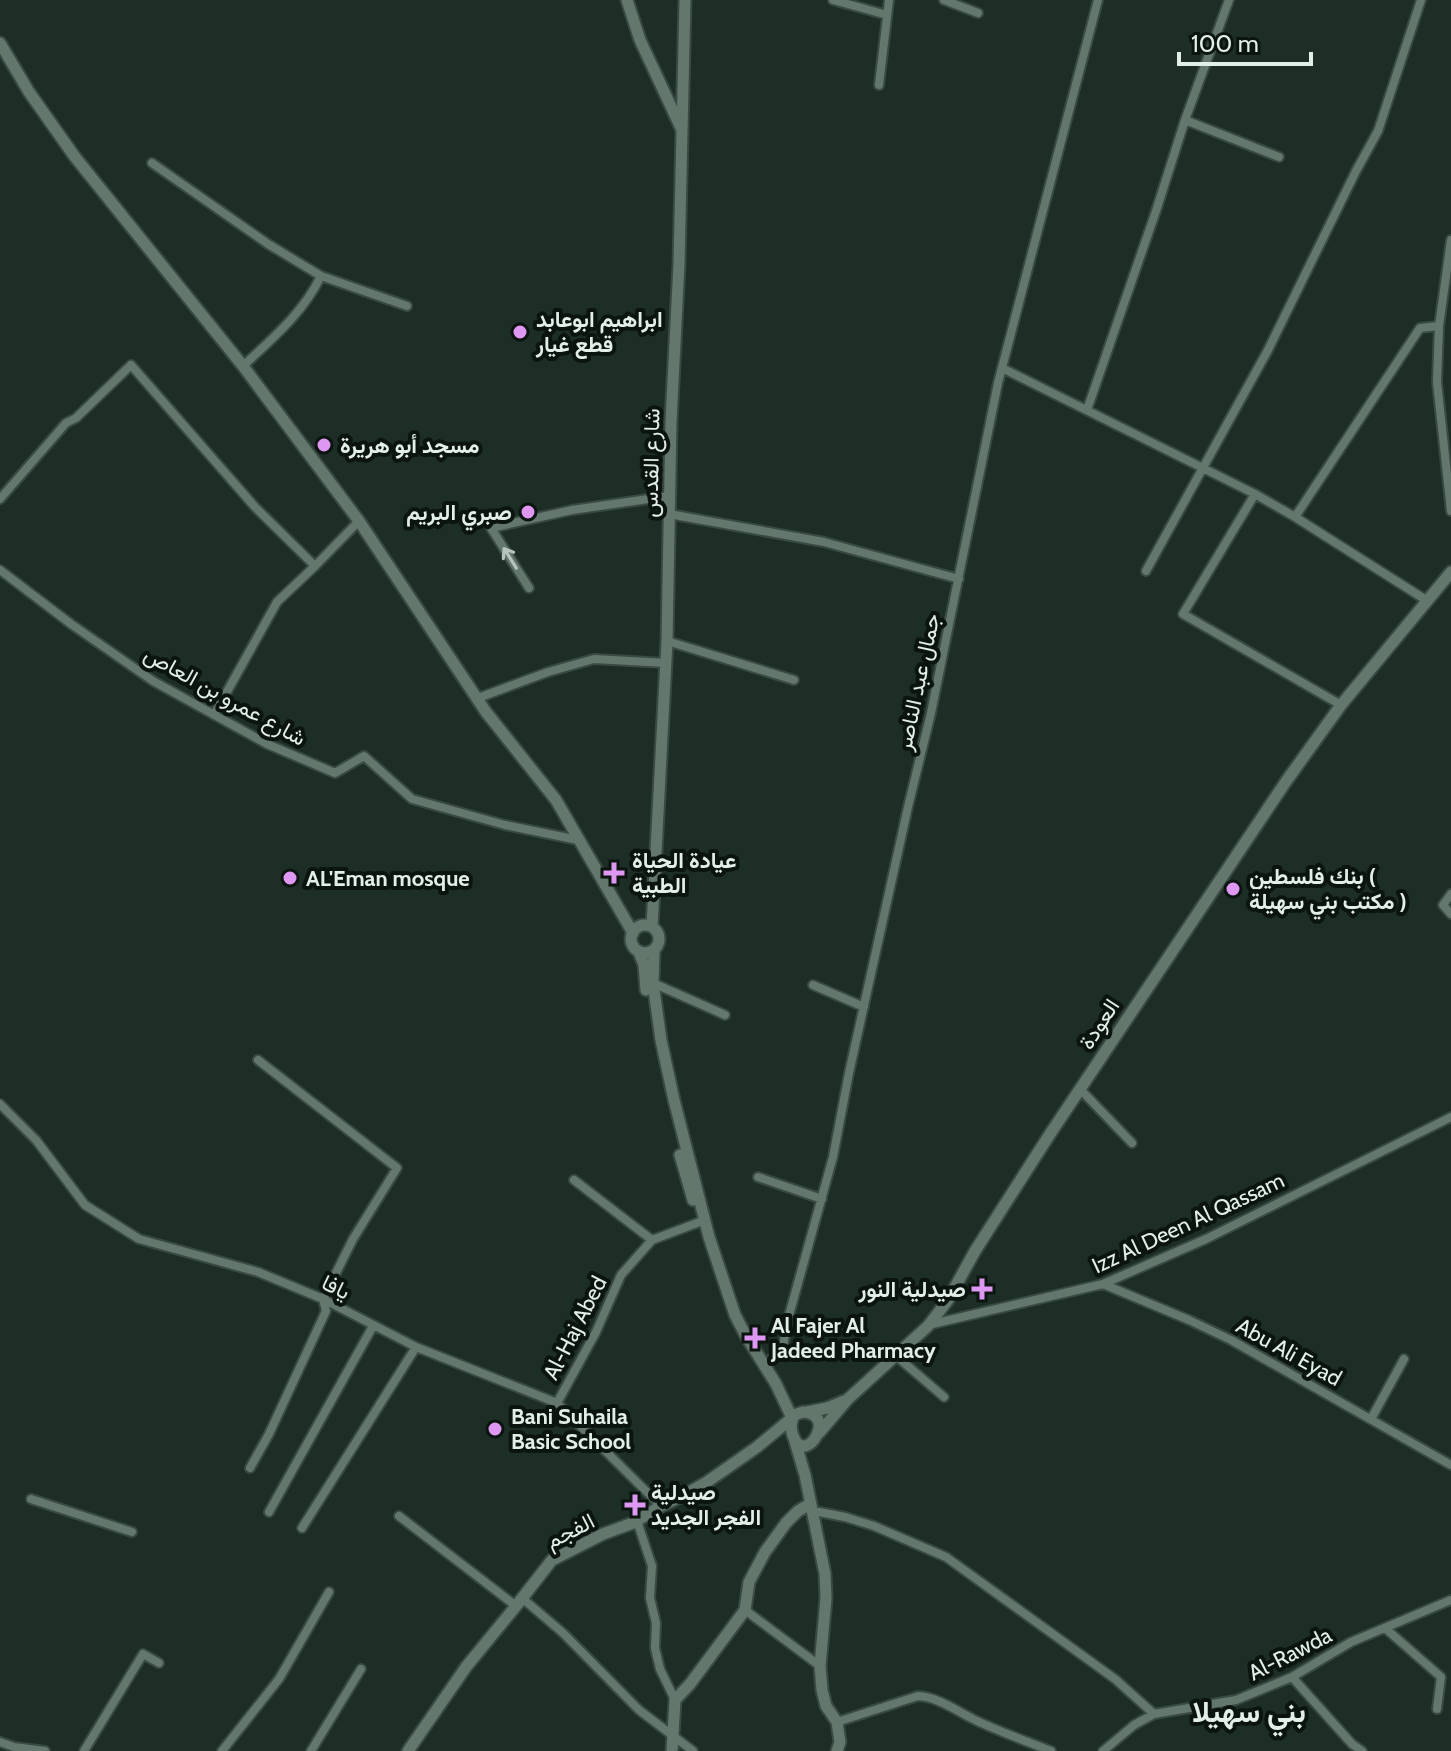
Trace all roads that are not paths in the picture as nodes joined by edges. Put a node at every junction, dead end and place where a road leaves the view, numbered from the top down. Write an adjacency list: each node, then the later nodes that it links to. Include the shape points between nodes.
1 (627, 0): 14 (main road)
2 (685, 0): 14 (main road, شارع القدس)
3 (833, 0): 10 (street)
4 (889, 0): 10 (street)
5 (944, 0): 9 (street)
6 (1098, 0): 22 (street, جمال عبد الناصر)
7 (1229, 0): 13 (street)
8 (1421, 0): 24 (street, via 1378,131)
9 (978, 13)
10 (887, 15): 12 (street)
11 (0, 43): 21 (main road, via 75,157)
12 (879, 85)
13 (1185, 120): 15 (street); 23 (street)
14 (682, 132): 26 (main road, شارع القدس)
15 (1279, 157)
16 (152, 163): 18 (street)
17 (1451, 240): 20 (street)
18 (321, 276): 19 (street); 21 (street, via 294,318)
19 (407, 306)
20 (1439, 326): 28 (street, via 1437,382); 30 (street, via 1420,328)
21 (243, 366): 31 (main road)
22 (1002, 368): 23 (street); 36 (street, جمال عبد الناصر)
23 (1087, 410): 24 (street)
24 (1203, 468): 25 (street); 34 (street)
25 (1255, 494): 30 (street); 43 (street, via 1183,614)
26 (669, 496): 29 (main road, شارع القدس); 37 (street, one-way to 26, via 491,528)
27 (0, 499): 32 (street, via 66,423 131,365 255,507)
28 (1451, 511)
29 (669, 514): 36 (street, via 824,542); 39 (main road, شارع القدس)
30 (1295, 517): 38 (street)
31 (359, 521): 32 (street); 42 (main road)
32 (315, 566): 44 (street, via 277,602)
33 (0, 570): 44 (street, شارع عمرو بن العاص, via 153,681)
34 (1146, 571)
35 (1451, 572): 38 (main road, العودة)
36 (959, 579): 54 (street, جمال عبد الناصر)
37 (529, 588)
38 (1426, 600): 43 (main road, العودة)
39 (667, 641): 40 (main road, شارع القدس); 41 (street)
40 (666, 663): 42 (street, via 594,659); 48 (main road, شارع القدس)
41 (794, 680)
42 (478, 698): 45 (main road, via 556,800)
43 (1341, 705): 57 (main road, العودة)
44 (214, 715): 45 (street, شارع عمرو بن العاص, via 335,773 364,756 412,799)
45 (578, 840): 49 (main road)
46 (1451, 894): 47 (street, via 1443,905)
47 (1451, 914)
48 (652, 927): 49 (main road, via 641,926); 50 (main road, via 659,940)
49 (633, 933): 51 (main road, via 632,944)
50 (654, 951): 51 (main road); 52 (main road)
51 (639, 952): 64 (main road, via 666,1095 688,1185)
52 (653, 983): 55 (street); 64 (main road)
53 (813, 985): 54 (street)
54 (864, 1007): 63 (street, جمال عبد الناصر)
55 (725, 1015)
56 (258, 1060): 67 (street, via 397,1168)
57 (1080, 1089): 60 (street); 69 (main road, العودة)
58 (0, 1104): 67 (street, يافا, via 36,1140 85,1205 139,1239 258,1272)
59 (1451, 1117): 66 (street, Izz Al Deen Al Qassam)
60 (1132, 1143)
61 (758, 1177): 63 (street)
62 (574, 1180): 65 (street)
63 (822, 1199): 73 (street, جمال عبد الناصر, via 783,1346)
64 (703, 1221): 65 (street, Al-Haj Abed); 73 (main road, via 735,1315)
65 (652, 1240): 76 (street, Al-Haj Abed, via 621,1275)
66 (1103, 1284): 69 (street, Izz Al Deen Al Qassam); 78 (street, Abu Ali Eyad, via 1231,1340)
67 (323, 1299): 68 (street, يافا); 83 (street, via 326,1311)
68 (373, 1326): 70 (street, يافا); 88 (street)
69 (928, 1326): 71 (main road, العودة)
70 (416, 1347): 76 (street, يافا); 91 (street)
71 (895, 1355): 74 (street); 75 (main road, العودة)
72 (1404, 1359): 78 (street)
73 (765, 1366): 77 (main road)
74 (944, 1397)
75 (848, 1399): 77 (main road, العودة); 79 (main road, العودة)
76 (557, 1403): 87 (street, يافا)
77 (800, 1414): 79 (main road, via 812,1412); 80 (main road, الفجم); 81 (main road, via 791,1427)
78 (1371, 1419): 82 (street, Abu Ali Eyad)
79 (818, 1435): 81 (main road, via 803,1446); 84 (main road)
80 (769, 1437): 81 (main road, via 786,1432); 87 (main road, الفجم, via 707,1482)
81 (793, 1437): 84 (main road)
82 (1451, 1465)
83 (250, 1468)
84 (805, 1475): 86 (main road)
85 (31, 1499): 92 (street)
86 (812, 1504): 96 (main road, via 786,1523 758,1563); 99 (main road, via 825,1574); 104 (street, via 946,1557 1115,1679); 105 (main road, via 832,1578 827,1680)
87 (661, 1506): 90 (main road, الفجم)
88 (269, 1512)
89 (399, 1516): 95 (street)
90 (637, 1521): 95 (main road, الفجم, via 552,1560); 102 (street, via 652,1566 657,1658)
91 (302, 1528)
92 (132, 1532)
93 (329, 1592): 111 (street, via 279,1679)
94 (1450, 1601): 97 (street, Al-Rawda)
95 (519, 1602): 106 (street, via 563,1633); 113 (main road, الفجم)
96 (745, 1610): 99 (street); 102 (main road)
97 (1385, 1628): 101 (street, Al-Rawda); 103 (street, via 1441,1677)
98 (159, 1663): 110 (street, via 143,1654)
99 (820, 1666): 105 (main road, via 826,1706)
100 (361, 1669): 112 (street)
101 (1292, 1677): 104 (street, Al-Rawda, via 1236,1700); 108 (street)
102 (675, 1700): 106 (main road)
103 (1437, 1709)
104 (1154, 1714): 119 (street, Al-Rawda)
105 (841, 1721): 116 (main road); 117 (main road); 118 (street, via 924,1696)
106 (673, 1737): 114 (main road); 115 (street)
107 (0, 1742): 109 (street)
108 (1350, 1748): 120 (street)
109 (45, 1751)
110 (84, 1751)
111 (222, 1751)
112 (311, 1751)
113 (408, 1751)
114 (672, 1751)
115 (693, 1751)
116 (837, 1751)
117 (844, 1751)
118 (1051, 1751)
119 (1103, 1751)
120 (1362, 1751)

